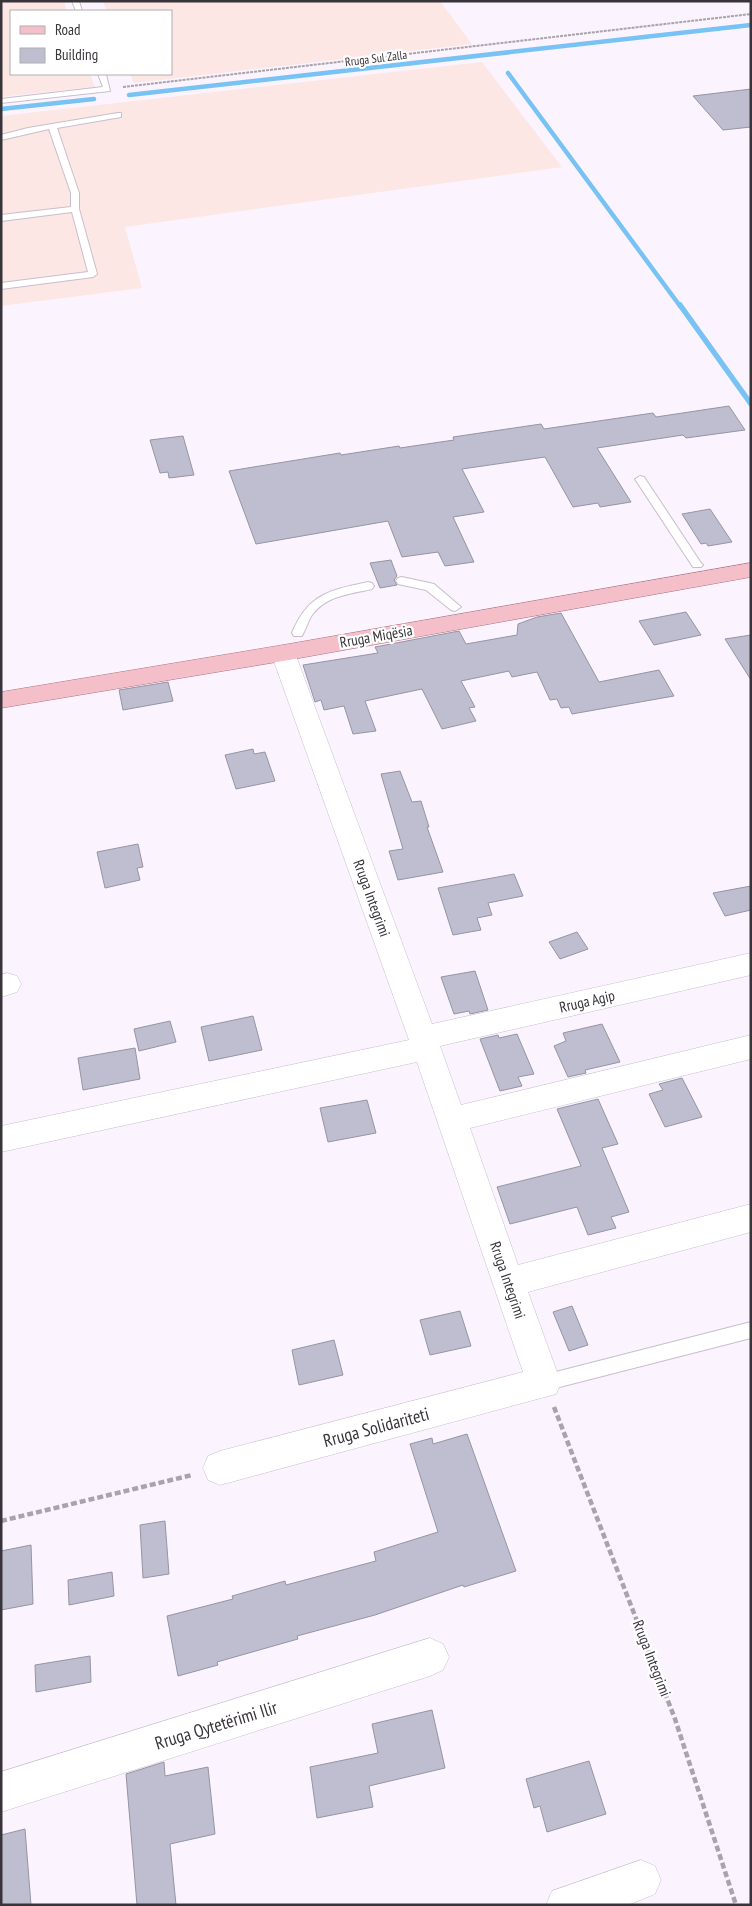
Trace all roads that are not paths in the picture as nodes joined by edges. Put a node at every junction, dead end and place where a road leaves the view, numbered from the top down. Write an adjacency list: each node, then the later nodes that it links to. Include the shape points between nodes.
1 (102, 75): 2 (lane, via 107,89)
2 (1, 101)
3 (118, 115): 4 (lane)
4 (52, 126): 5 (lane); 6 (lane, via 75,193)
5 (1, 138)
6 (74, 209): 7 (lane); 8 (lane, via 93,274)
7 (1, 218)
8 (1, 286)
9 (640, 479): 11 (lane)
10 (751, 555): 11 (main road, Rruga Miqësia)
11 (697, 565): 15 (main road, Rruga Miqësia)
12 (751, 570): 16 (main road, Rruga Miqësia)
13 (402, 581): 15 (lane, via 430,587)
14 (368, 586): 16 (lane, via 338,592 315,604)
15 (455, 608): 16 (main road, Rruga Miqësia)
16 (291, 643): 17 (main road, Rruga Miqësia); 18 (main road, Rruga Miqësia); 20 (street, Rruga Integrimi)
17 (1, 684)
18 (1, 700)
19 (751, 964): 20 (street, Rruga Agip)
20 (425, 1043): 22 (street, Rruga Integrimi); 23 (street, Rruga Agip)
21 (751, 1047): 22 (street)
22 (452, 1120): 25 (street, Rruga Integrimi)
23 (1, 1138)
24 (751, 1218): 25 (street)
25 (509, 1282): 27 (street, Rruga Integrimi)
26 (751, 1330): 27 (lane, Rruga Solidariteti)
27 (544, 1383): 28 (street, Rruga Solidariteti)
28 (220, 1468)
29 (430, 1657): 30 (street, Rruga Qytetërimi Ilir)
30 (1, 1792)
31 (641, 1880): 32 (street)
32 (566, 1905)

